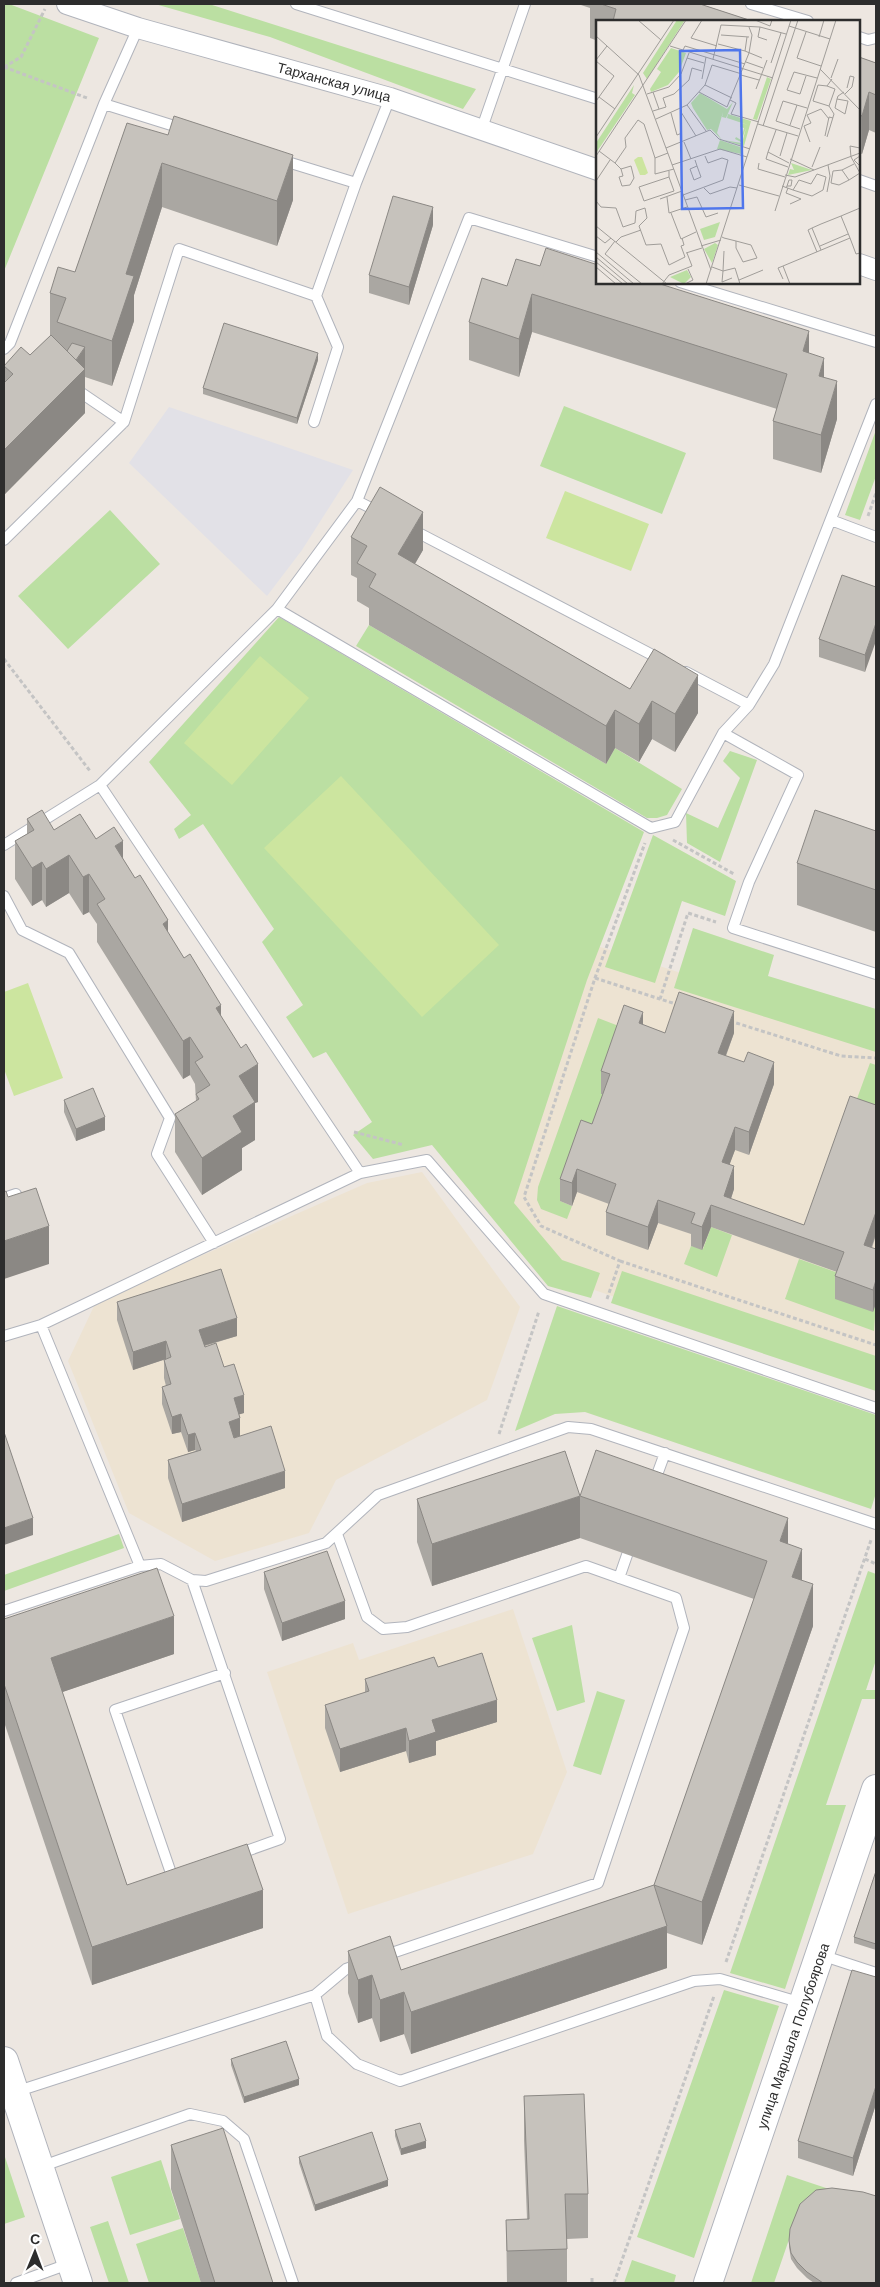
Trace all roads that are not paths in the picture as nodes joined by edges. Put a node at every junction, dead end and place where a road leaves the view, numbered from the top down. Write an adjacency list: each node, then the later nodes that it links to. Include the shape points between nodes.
1 (67, 4): 6 (street, Тарханская улица)
2 (296, 4): 9 (lane)
3 (525, 4): 9 (lane)
4 (751, 4): 5 (lane)
5 (805, 20)
6 (138, 28): 10 (street, Тарханская улица); 12 (lane)
7 (860, 37): 8 (lane)
8 (876, 38)
9 (502, 70): 11 (lane); 13 (lane)
10 (390, 98): 13 (street, Тарханская улица); 18 (lane)
11 (596, 99)
12 (104, 104): 14 (lane); 26 (lane)
13 (482, 128): 16 (street, Тарханская улица)
14 (197, 134)
15 (272, 157): 18 (lane)
16 (596, 169)
17 (860, 180): 19 (lane)
18 (356, 183): 24 (lane)
19 (876, 186)
20 (596, 256): 31 (lane, via 469,218)
21 (860, 264): 22 (street)
22 (876, 270)
23 (687, 284): 25 (lane)
24 (316, 296): 29 (lane, via 179,249); 30 (lane, via 338,347)
25 (876, 342)
26 (10, 347)
27 (77, 390): 29 (lane)
28 (876, 404): 32 (lane)
29 (124, 422): 34 (lane)
30 (314, 422)
31 (357, 501): 35 (lane); 36 (lane)
32 (831, 520): 33 (lane); 36 (lane, via 774,664)
33 (876, 538)
34 (4, 540)
35 (277, 609): 37 (lane, via 651,828 675,822); 38 (lane)
36 (749, 705): 37 (lane)
37 (722, 733): 41 (lane, via 798,775 748,882 733,928)
38 (100, 785): 39 (lane); 42 (lane)
39 (4, 846)
40 (4, 896): 45 (lane, via 22,930 69,953 170,1118 157,1154)
41 (876, 974)
42 (360, 1173): 45 (lane); 48 (lane, via 427,1160 544,1294)
43 (16, 1194): 44 (lane)
44 (4, 1198)
45 (214, 1243): 46 (lane)
46 (41, 1324): 47 (lane); 54 (lane)
47 (4, 1336)
48 (876, 1408)
49 (665, 1453): 50 (lane); 51 (lane); 52 (lane, via 591,1429 568,1427 378,1496)
50 (650, 1494)
51 (875, 1529)
52 (337, 1534): 55 (lane, via 367,1617 383,1629 406,1627 586,1566); 56 (lane, via 326,1544 206,1581)
53 (627, 1555): 55 (lane)
54 (140, 1566): 56 (lane, via 161,1564); 57 (lane)
55 (619, 1578): 64 (lane, via 676,1598 684,1628 598,1883 346,1969)
56 (192, 1580): 58 (lane)
57 (4, 1611)
58 (225, 1673): 60 (lane, via 280,1839); 61 (lane, via 115,1710 172,1876)
59 (876, 1788): 62 (street, улица Маршала Полубоярова)
60 (226, 1858)
61 (190, 1870)
62 (821, 1955): 63 (lane); 65 (street, улица Маршала Полубоярова)
63 (876, 1973)
64 (315, 1995): 65 (lane, via 327,2036 357,2064 400,2081 694,1981 720,1979); 67 (lane)
65 (804, 2004): 72 (street, улица Маршала Полубоярова)
66 (4, 2062): 67 (street)
67 (14, 2092): 68 (street)
68 (39, 2167): 69 (street); 71 (lane, via 190,2114 223,2121 244,2139)
69 (75, 2273): 70 (lane)
70 (16, 2283)
71 (293, 2283)
72 (708, 2283)

